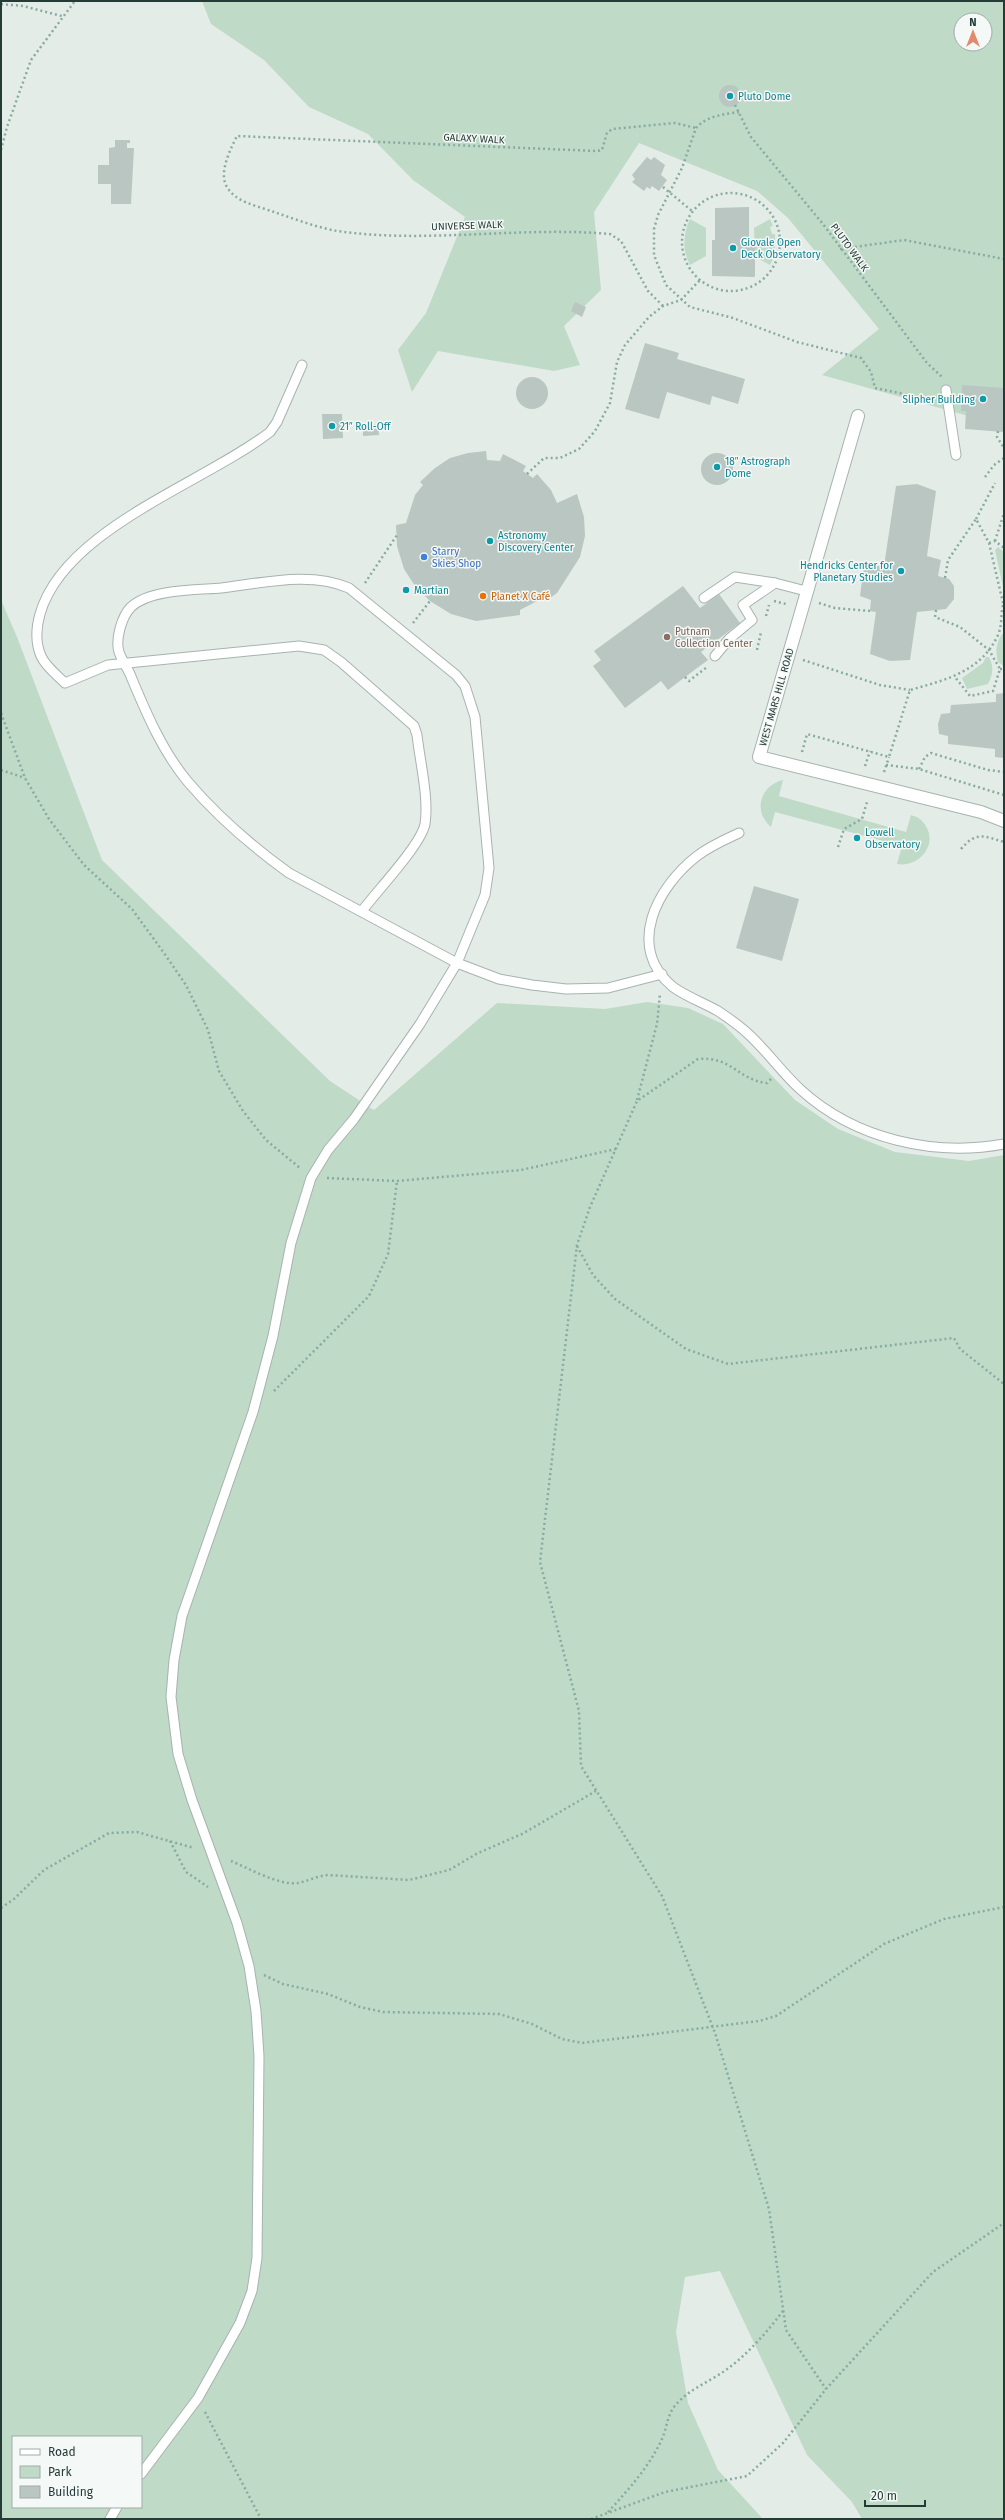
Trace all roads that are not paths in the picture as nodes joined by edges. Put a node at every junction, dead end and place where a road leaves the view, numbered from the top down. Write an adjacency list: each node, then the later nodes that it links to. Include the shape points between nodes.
1 (302, 365): 9 (lane, via 277,422 270,432 116,526 64,570 53,585 42,607 37,625 36,640 47,666 65,683 108,665)
2 (946, 390): 4 (lane)
3 (858, 416): 6 (street, WEST MARS HILL ROAD)
4 (956, 455)
5 (775, 583): 6 (lane); 7 (lane, via 734,577); 8 (lane, via 743,605 752,620 729,639)
6 (806, 591): 10 (street, WEST MARS HILL ROAD, via 759,757 981,812)
7 (704, 598)
8 (715, 656)
9 (127, 665): 12 (lane, via 149,719 188,782 265,856 289,873); 12 (lane, via 311,646 324,650 341,662 414,726 426,812 425,826 418,841); 13 (lane, via 119,652 121,625 132,607 145,598 168,593 321,579 349,588 456,675 465,686 475,717 489,868 485,895)
10 (1004, 820)
11 (739, 833): 14 (lane, via 696,857 667,887 655,908 650,927 649,948)
12 (362, 911): 13 (lane)
13 (457, 963): 14 (lane, via 499,978 532,985 566,988 608,988); 16 (lane, via 400,1055 354,1120 328,1150 311,1178 291,1243 273,1336 253,1412 182,1616 174,1660 171,1697 178,1754 249,1966 256,2011 259,2056 257,2258 252,2291 240,2323 198,2398)
14 (662, 974): 15 (lane, via 673,986 719,1012 746,1032 802,1091 832,1112 881,1137 940,1149 980,1149)
15 (1004, 1144)
16 (142, 2473)
17 (116, 2508): 18 (lane)
18 (110, 2519)

